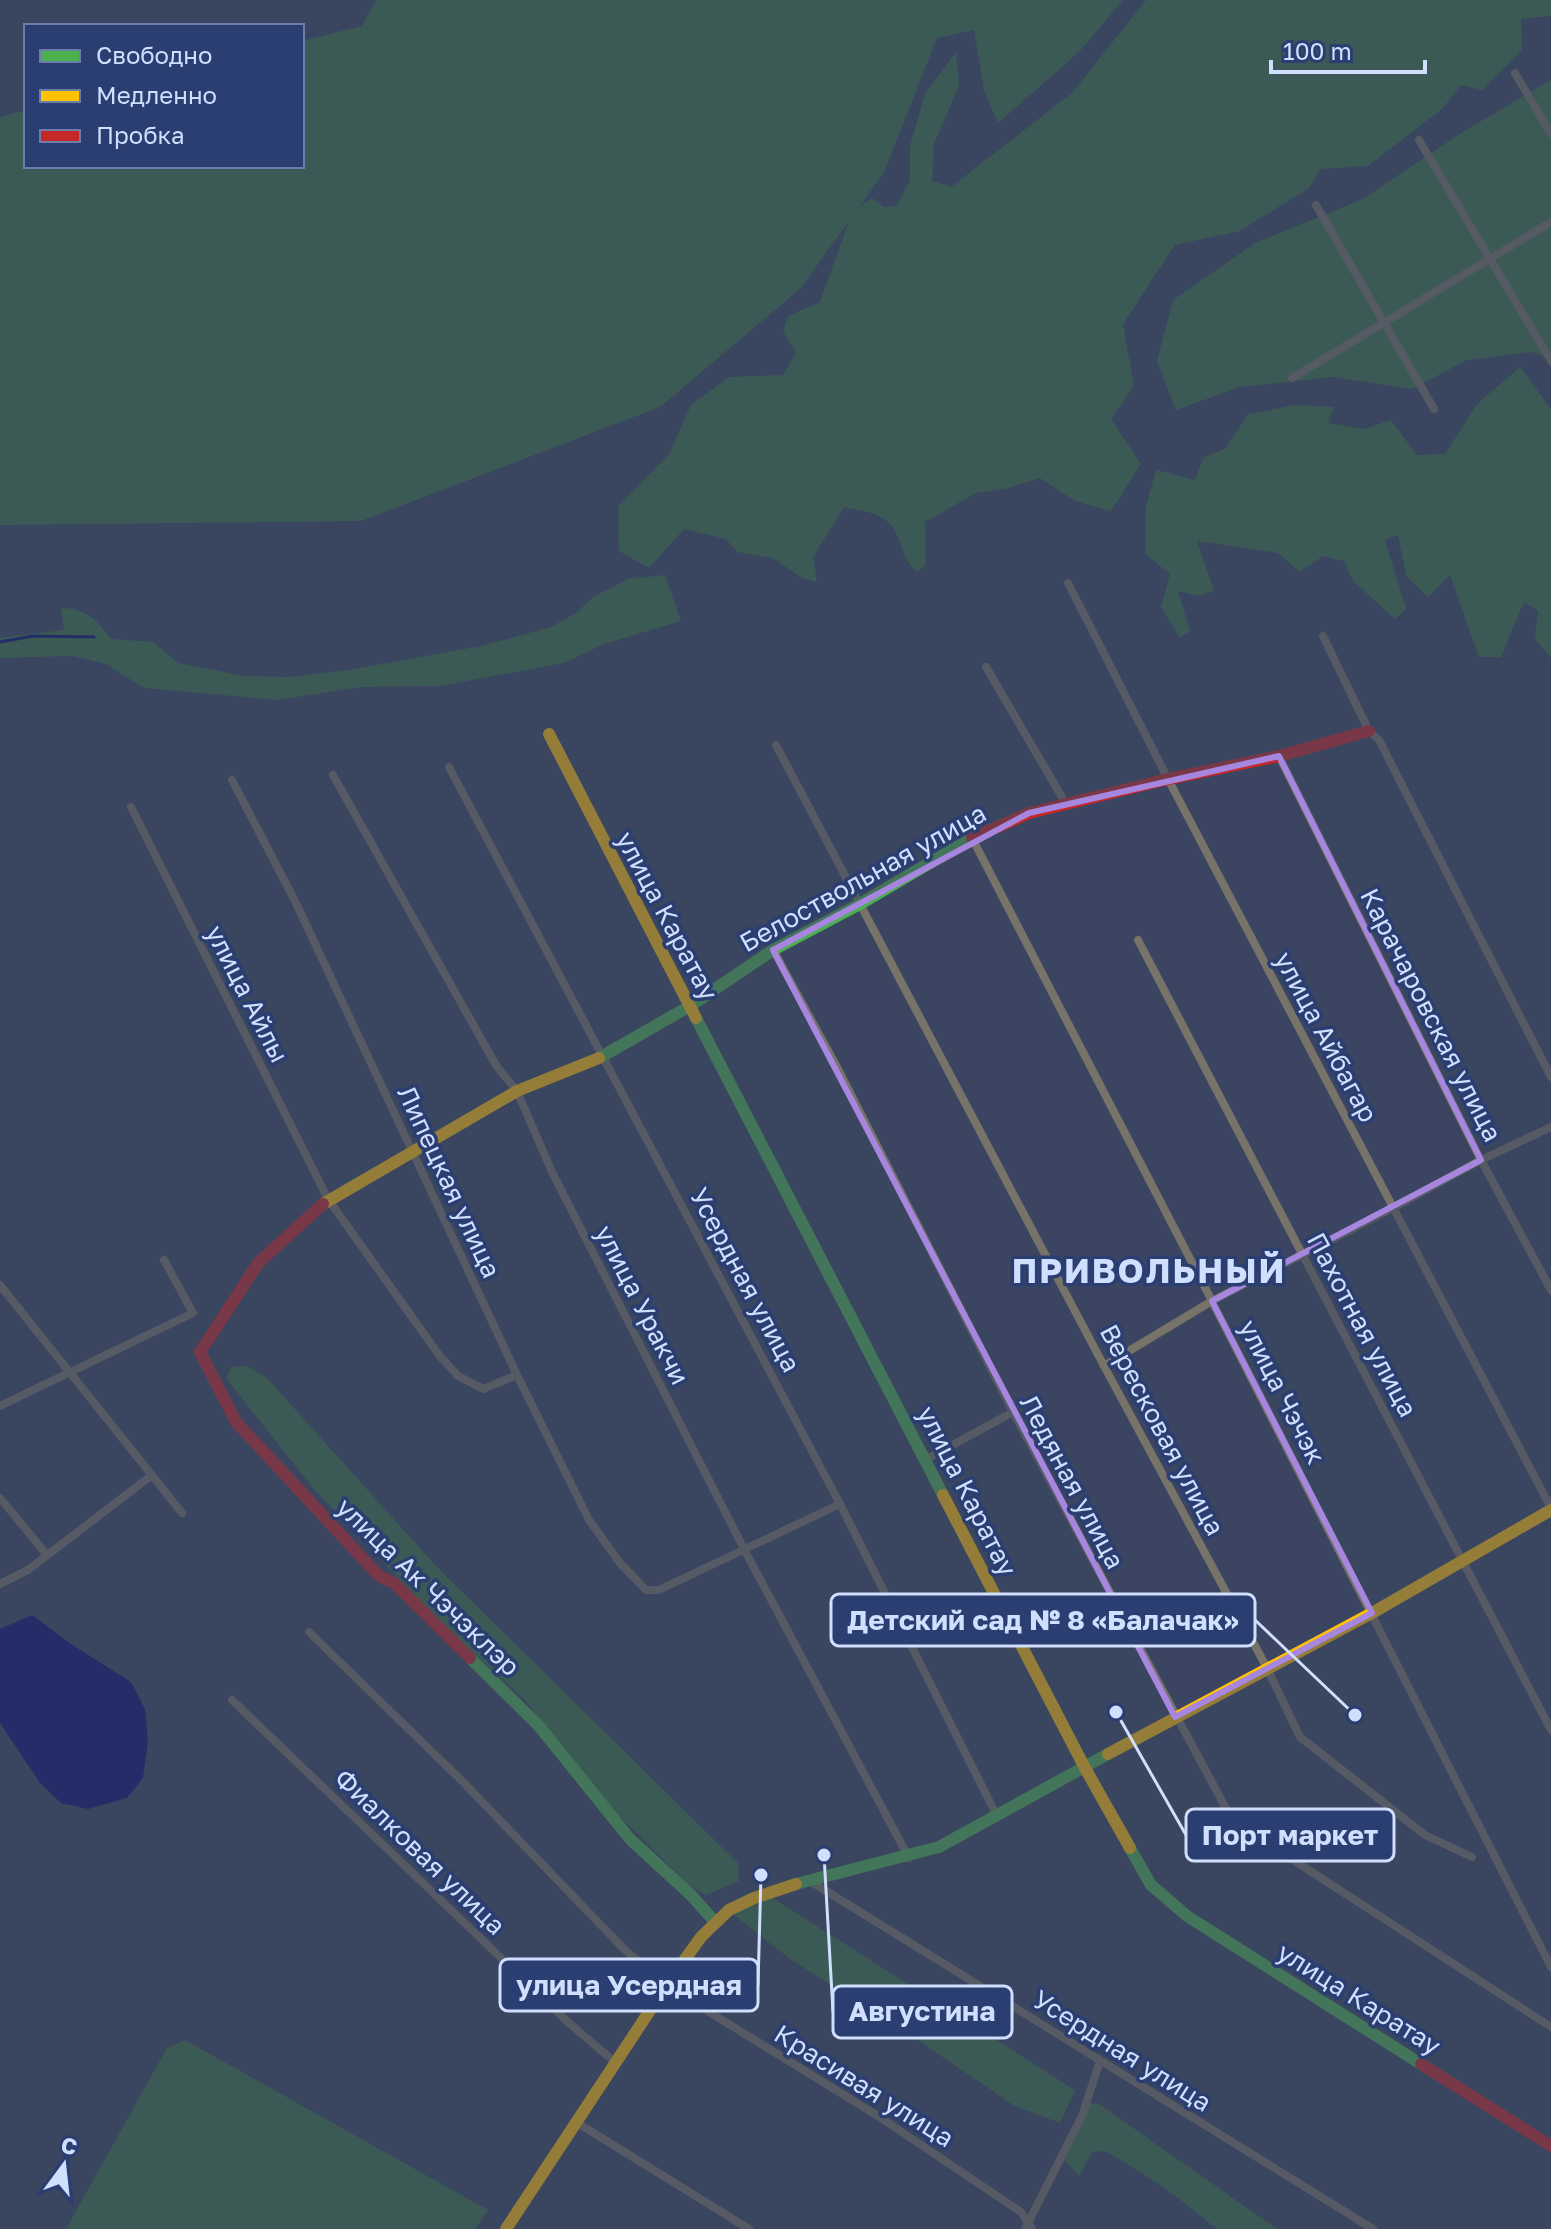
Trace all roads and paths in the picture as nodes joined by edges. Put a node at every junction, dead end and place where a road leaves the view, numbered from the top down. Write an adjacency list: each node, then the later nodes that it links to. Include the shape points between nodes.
1 (1515, 73): 2 (street)
2 (1551, 134)
3 (1419, 140): 6 (street)
4 (1316, 205): 7 (street)
5 (1551, 222): 6 (street)
6 (1490, 259): 7 (street); 8 (street)
7 (1384, 322): 9 (street); 10 (street)
8 (1551, 361)
9 (1292, 378)
10 (1434, 409)
11 (1068, 583): 20 (street, улица Айбагар)
12 (1323, 636): 14 (street)
13 (986, 667): 22 (street)
14 (1369, 731): 17 (street, Белоствольная улица); 30 (street, via 1379,740)
15 (549, 734): 28 (street, улица Каратау)
16 (776, 745): 25 (street, Вересковая улица)
17 (1279, 756): 20 (street, Белоствольная улица); 34 (street, Карачаровская улица)
18 (449, 767): 29 (street, Усердная улица)
19 (333, 775): 31 (street, улица Уракчи, via 497,1067)
20 (1168, 779): 22 (street, Белоствольная улица); 36 (street, улица Айбагар)
21 (232, 780): 33 (street, Липецкая улица, via 296,903)
22 (1066, 804): 24 (street, Белоствольная улица, via 1029,813)
23 (131, 807): 35 (street, улица Айлы)
24 (972, 838): 25 (street, Белоствольная улица); 42 (street, улица Чэчэк)
25 (860, 904): 27 (street, Белоствольная улица); 43 (street, Вересковая улица)
26 (1138, 940): 37 (street, Пахотная улица)
27 (773, 950): 28 (street, Белоствольная улица); 47 (street, Ледяная улица)
28 (690, 1006): 29 (street, Белоствольная улица); 48 (street, улица Каратау)
29 (604, 1056): 31 (street, Белоствольная улица); 51 (street, Усердная улица)
30 (1551, 1077)
31 (517, 1091): 33 (street, Белоствольная улица); 54 (street, улица Уракчи, via 559,1186)
32 (1551, 1127): 34 (street)
33 (412, 1152): 35 (street, Белоствольная улица); 45 (street, Липецкая улица)
34 (1481, 1160): 36 (street); 41 (street, Карачаровская улица)
35 (328, 1199): 39 (street, Белоствольная улица); 45 (street, улица Айлы, via 458,1376 483,1389)
36 (1393, 1208): 37 (street); 52 (street, улица Айбагар)
37 (1303, 1254): 42 (street); 56 (street, Пахотная улица)
38 (164, 1260): 44 (street, via 193,1313)
39 (259, 1262): 69 (street, улица Ак Чэчэклэр, via 200,1352 236,1422 379,1576 394,1583 539,1726 630,1839)
40 (0, 1285): 44 (street)
41 (1551, 1290)
42 (1212, 1301): 43 (street); 58 (street, улица Чэчэк)
43 (1104, 1366): 60 (street, Вересковая улица)
44 (71, 1372): 46 (street); 49 (street)
45 (517, 1375): 54 (street, Липецкая улица, via 589,1520 646,1590 659,1590)
46 (0, 1406)
47 (1013, 1412): 48 (street); 62 (street, Ледяная улица)
48 (925, 1460): 64 (street, улица Каратау)
49 (152, 1475): 53 (street); 55 (street)
50 (0, 1498): 55 (street)
51 (840, 1504): 54 (street); 65 (street, Усердная улица)
52 (1551, 1509): 56 (street)
53 (182, 1513)
54 (745, 1551): 67 (street, улица Уракчи)
55 (47, 1555): 57 (street)
56 (1463, 1561): 58 (street); 63 (street, Пахотная улица)
57 (0, 1584)
58 (1372, 1613): 60 (street); 70 (street, улица Чэчэк)
59 (309, 1632): 71 (street)
60 (1267, 1668): 62 (street); 66 (street, Вересковая улица, via 1300,1737 1425,1835)
61 (232, 1700): 74 (street, Фиалковая улица)
62 (1175, 1717): 64 (street); 72 (street, Ледяная улица, via 1229,1814 1253,1834)
63 (1551, 1730)
64 (1085, 1768): 65 (street); 76 (street, улица Каратау, via 1151,1885 1187,1916)
65 (997, 1816): 67 (street)
66 (1472, 1857)
67 (909, 1858): 68 (street)
68 (810, 1881): 69 (street, via 756,1897); 73 (street, Усердная улица)
69 (715, 1922): 71 (street)
70 (1551, 1967)
71 (667, 1986): 74 (street); 77 (street, Красивая улица, via 878,2116 1021,2212)
72 (1551, 2027)
73 (1100, 2061): 77 (street, via 1082,2116); 80 (street, Усердная улица)
74 (616, 2063): 75 (street)
75 (576, 2122): 78 (street); 79 (street)
76 (1551, 2146)
77 (1028, 2227)
78 (506, 2229)
79 (749, 2229)
80 (1373, 2229)

